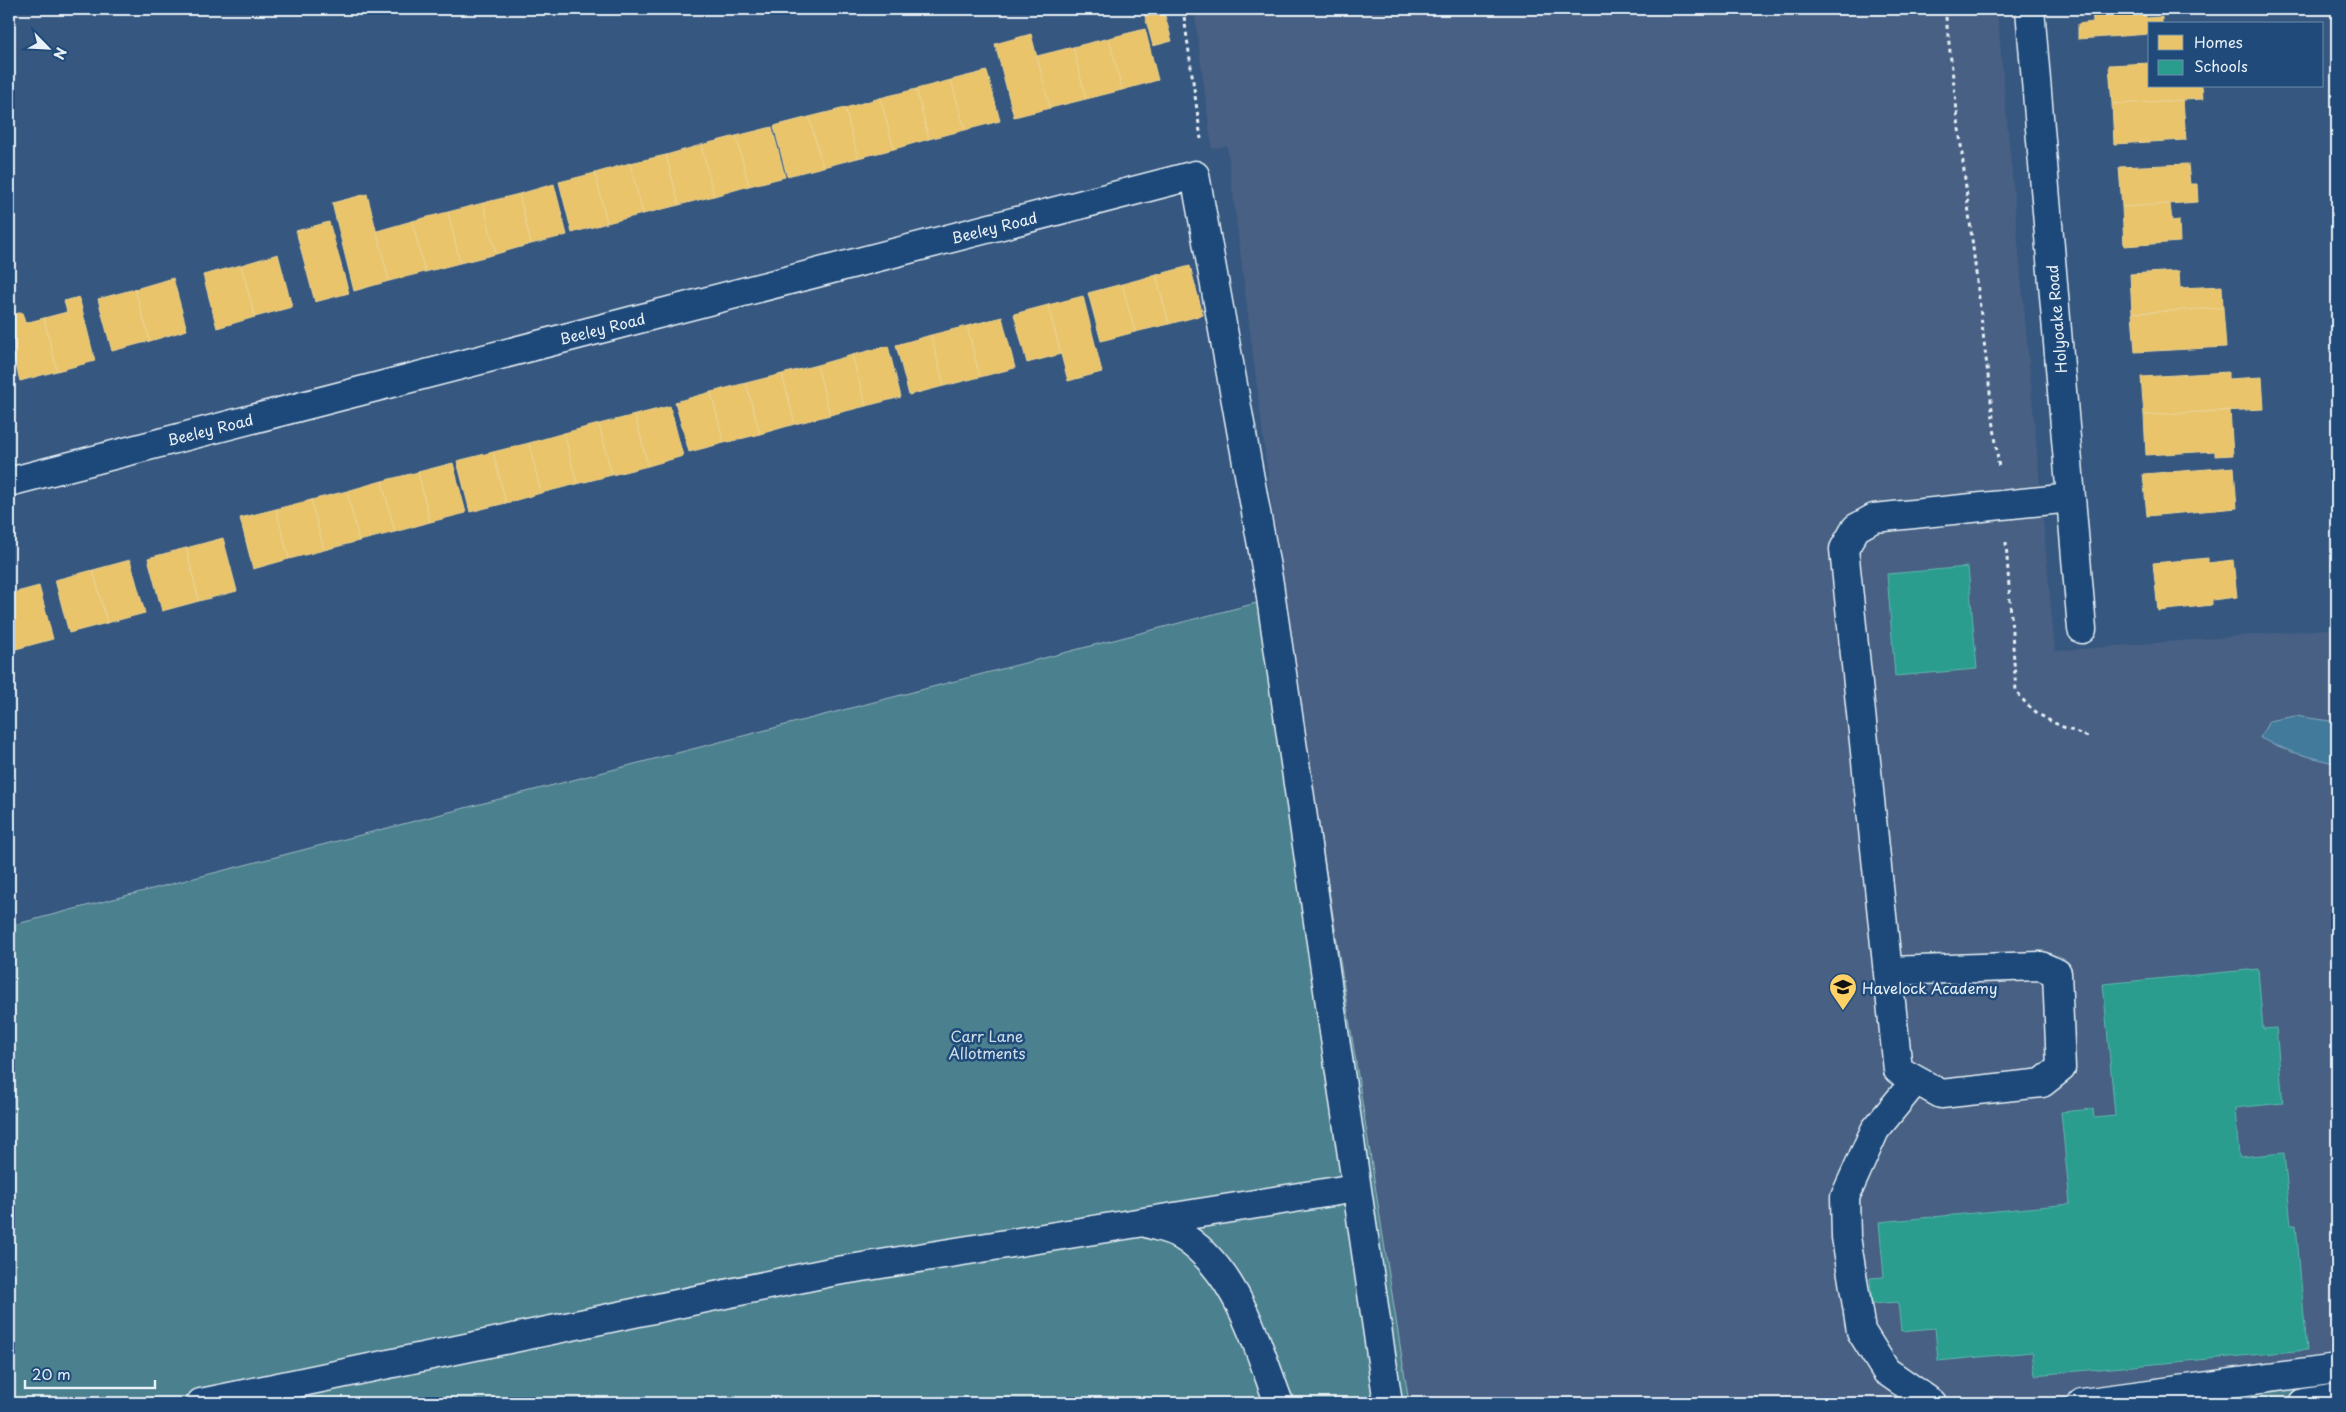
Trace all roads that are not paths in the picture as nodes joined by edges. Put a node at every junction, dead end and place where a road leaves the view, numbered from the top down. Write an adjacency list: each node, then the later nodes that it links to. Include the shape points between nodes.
1 (2030, 9): 3 (street, Holyoake Road)
2 (9, 482): 7 (street, Beeley Road, via 1195,175 1269,584)
3 (2071, 498): 4 (street, Holyoake Road); 5 (street, via 1874,518 1856,528 1844,549)
4 (2082, 628)
5 (1888, 971): 6 (street, via 1898,1070); 6 (street, via 2041,966 2057,973 2061,1068 2042,1083 1941,1094)
6 (1915, 1081): 14 (street, via 1875,1130 1845,1197 1846,1237 1861,1331 1886,1371)
7 (1356, 1188): 8 (street); 13 (street)
8 (1143, 1222): 11 (street, via 831,1272); 12 (street, via 1176,1233 1211,1261 1243,1308)
9 (2337, 1368): 15 (street)
10 (2337, 1398): 16 (street)
11 (200, 1403)
12 (1279, 1403)
13 (1388, 1403)
14 (1932, 1403)
15 (2082, 1403)
16 (2304, 1403)

